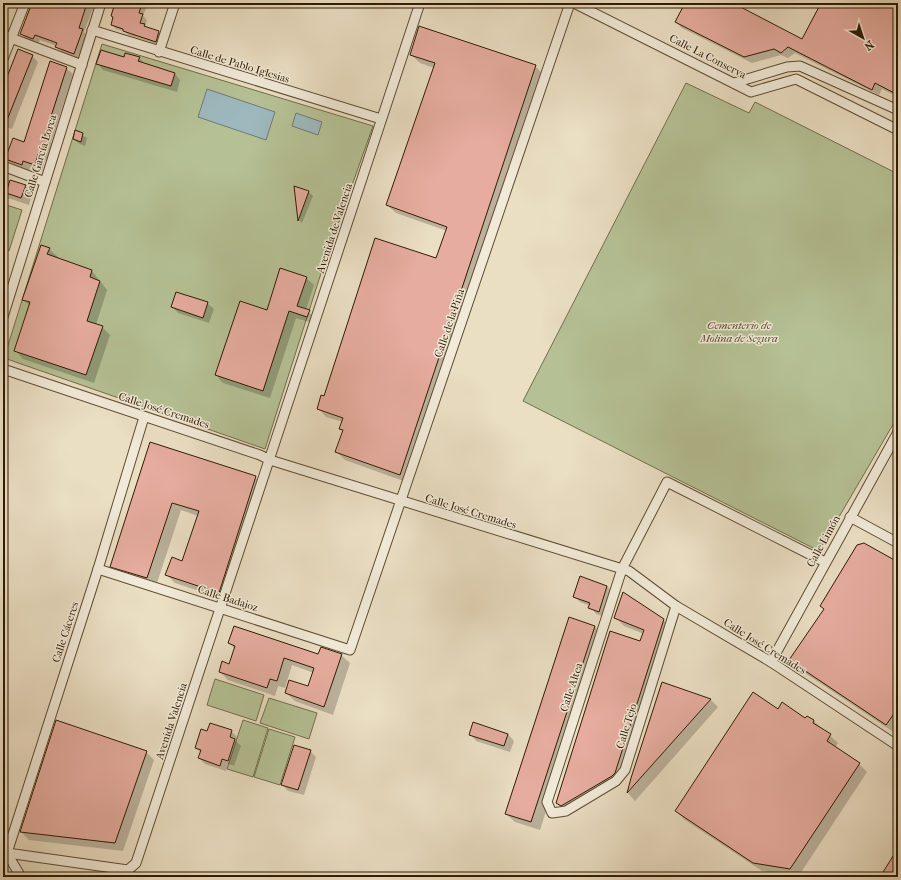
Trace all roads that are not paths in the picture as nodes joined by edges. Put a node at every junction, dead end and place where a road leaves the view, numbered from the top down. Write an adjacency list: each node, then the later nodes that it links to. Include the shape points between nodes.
1 (25, 3): 9 (street)
2 (101, 3): 8 (street, Calle García Lorca)
3 (174, 3): 10 (street)
4 (420, 3): 15 (street, Avenida de Valencia)
5 (570, 3): 24 (street, Calle de la Piña)
6 (574, 3): 7 (street, Calle La Conserva)
7 (585, 5): 13 (street, Calle La Conserva)
8 (92, 30): 10 (street, Calle de Pablo Iglesias); 12 (street, Calle García Lorca)
9 (7, 37): 11 (street); 12 (street)
10 (159, 52): 15 (street, Calle de Pablo Iglesias)
11 (3, 59)
12 (82, 65): 18 (street, Calle García Lorca)
13 (734, 83): 14 (street, via 787,67 800,66); 16 (street, Calle La Conserva, via 751,92 796,79)
14 (898, 110)
15 (382, 120): 23 (street, Avenida de Valencia)
16 (898, 130)
17 (3, 166): 18 (street)
18 (45, 182): 19 (street, Calle García Lorca)
19 (3, 317)
20 (3, 369): 21 (street, Calle José Cremades)
21 (144, 417): 23 (street, Calle José Cremades); 28 (street, Calle Cáceres)
22 (898, 432): 25 (street, Calle Limón)
23 (270, 460): 24 (street, Calle José Cremades); 31 (street, Avenida Valencia)
24 (402, 502): 29 (street, Calle José Cremades); 32 (street, Calle de la Piña)
25 (850, 517): 26 (street); 27 (street, Calle Limón)
26 (898, 543)
27 (825, 562): 29 (street, Calle Altea, via 667,482); 33 (street, Calle Limón)
28 (98, 569): 31 (street, Calle Badajoz); 36 (street, Calle Cáceres)
29 (622, 569): 30 (street, Calle José Cremades, via 629,571); 35 (street, Calle Altea, via 547,802)
30 (676, 606): 33 (street, Calle José Cremades); 35 (street, Calle Tejo, via 625,770 616,781 566,811)
31 (221, 608): 32 (street, Calle Badajoz); 36 (street, Avenida Valencia, via 136,863 128,870)
32 (350, 650)
33 (771, 662): 34 (street, Calle José Cremades)
34 (898, 746)
35 (552, 813)
36 (5, 850): 37 (street)
37 (21, 877)

